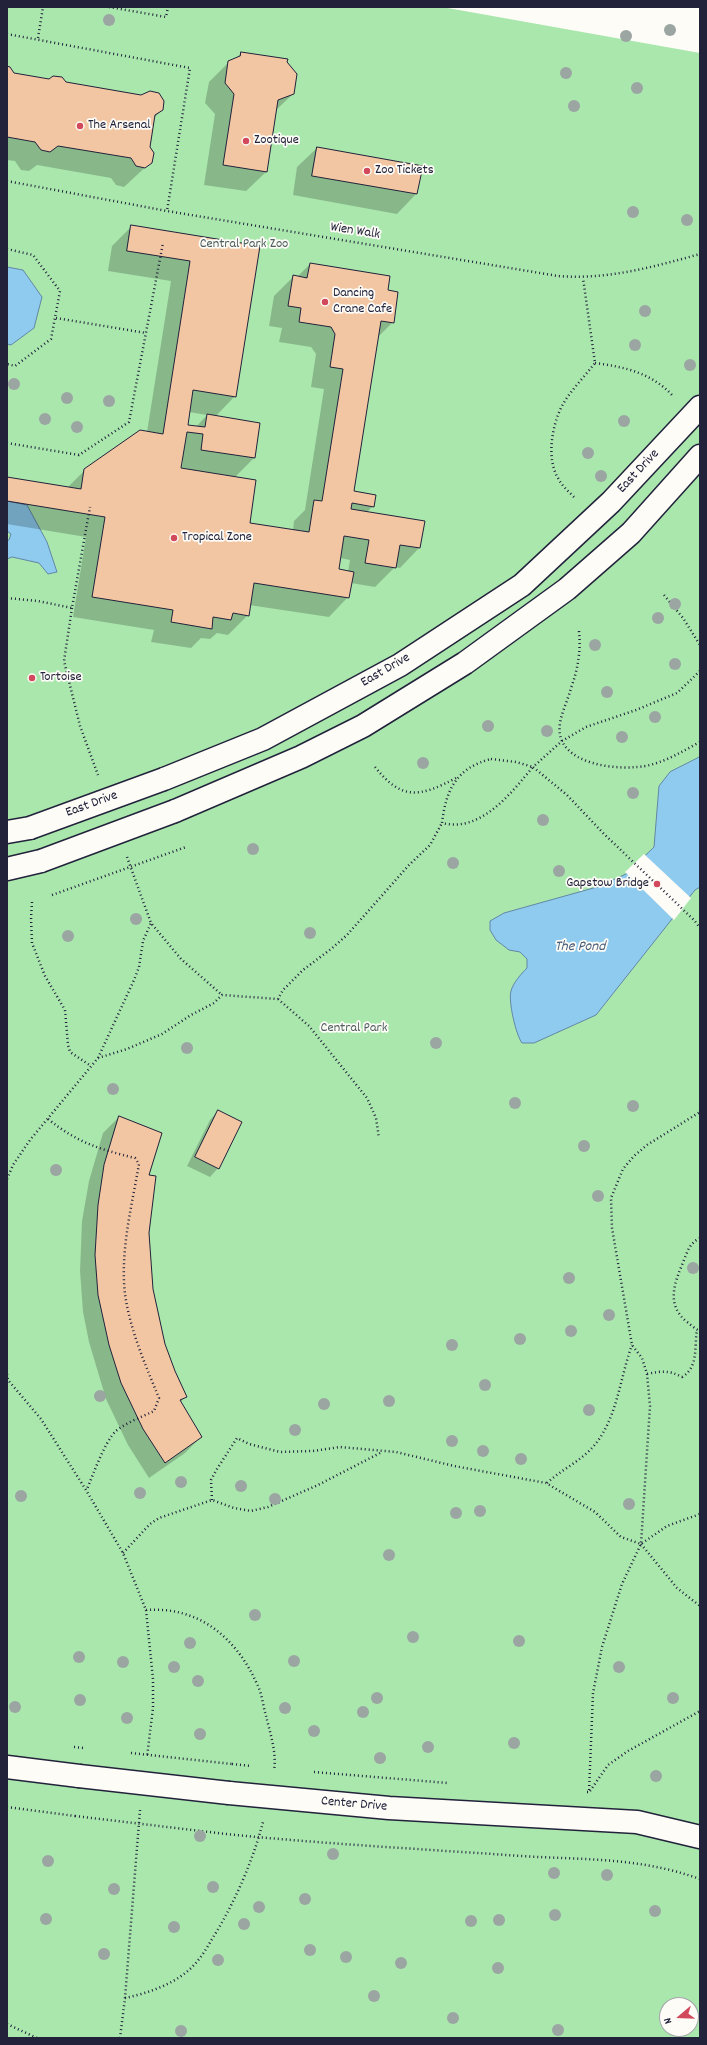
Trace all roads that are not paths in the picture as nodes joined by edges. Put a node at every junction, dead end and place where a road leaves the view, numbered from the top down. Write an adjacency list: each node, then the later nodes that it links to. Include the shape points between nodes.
1 (696, 411): 3 (street, East Drive, bridge, via 610,502 522,585 400,665 263,739 164,779 30,828)
2 (700, 456): 4 (street, bridge, via 631,533 567,589 465,663 363,726 301,757 175,811 41,861)
3 (7, 832)
4 (7, 869)
5 (7, 1767): 6 (street, Center Drive, bridge, via 229,1793 389,1808 637,1822)
6 (700, 1837)

